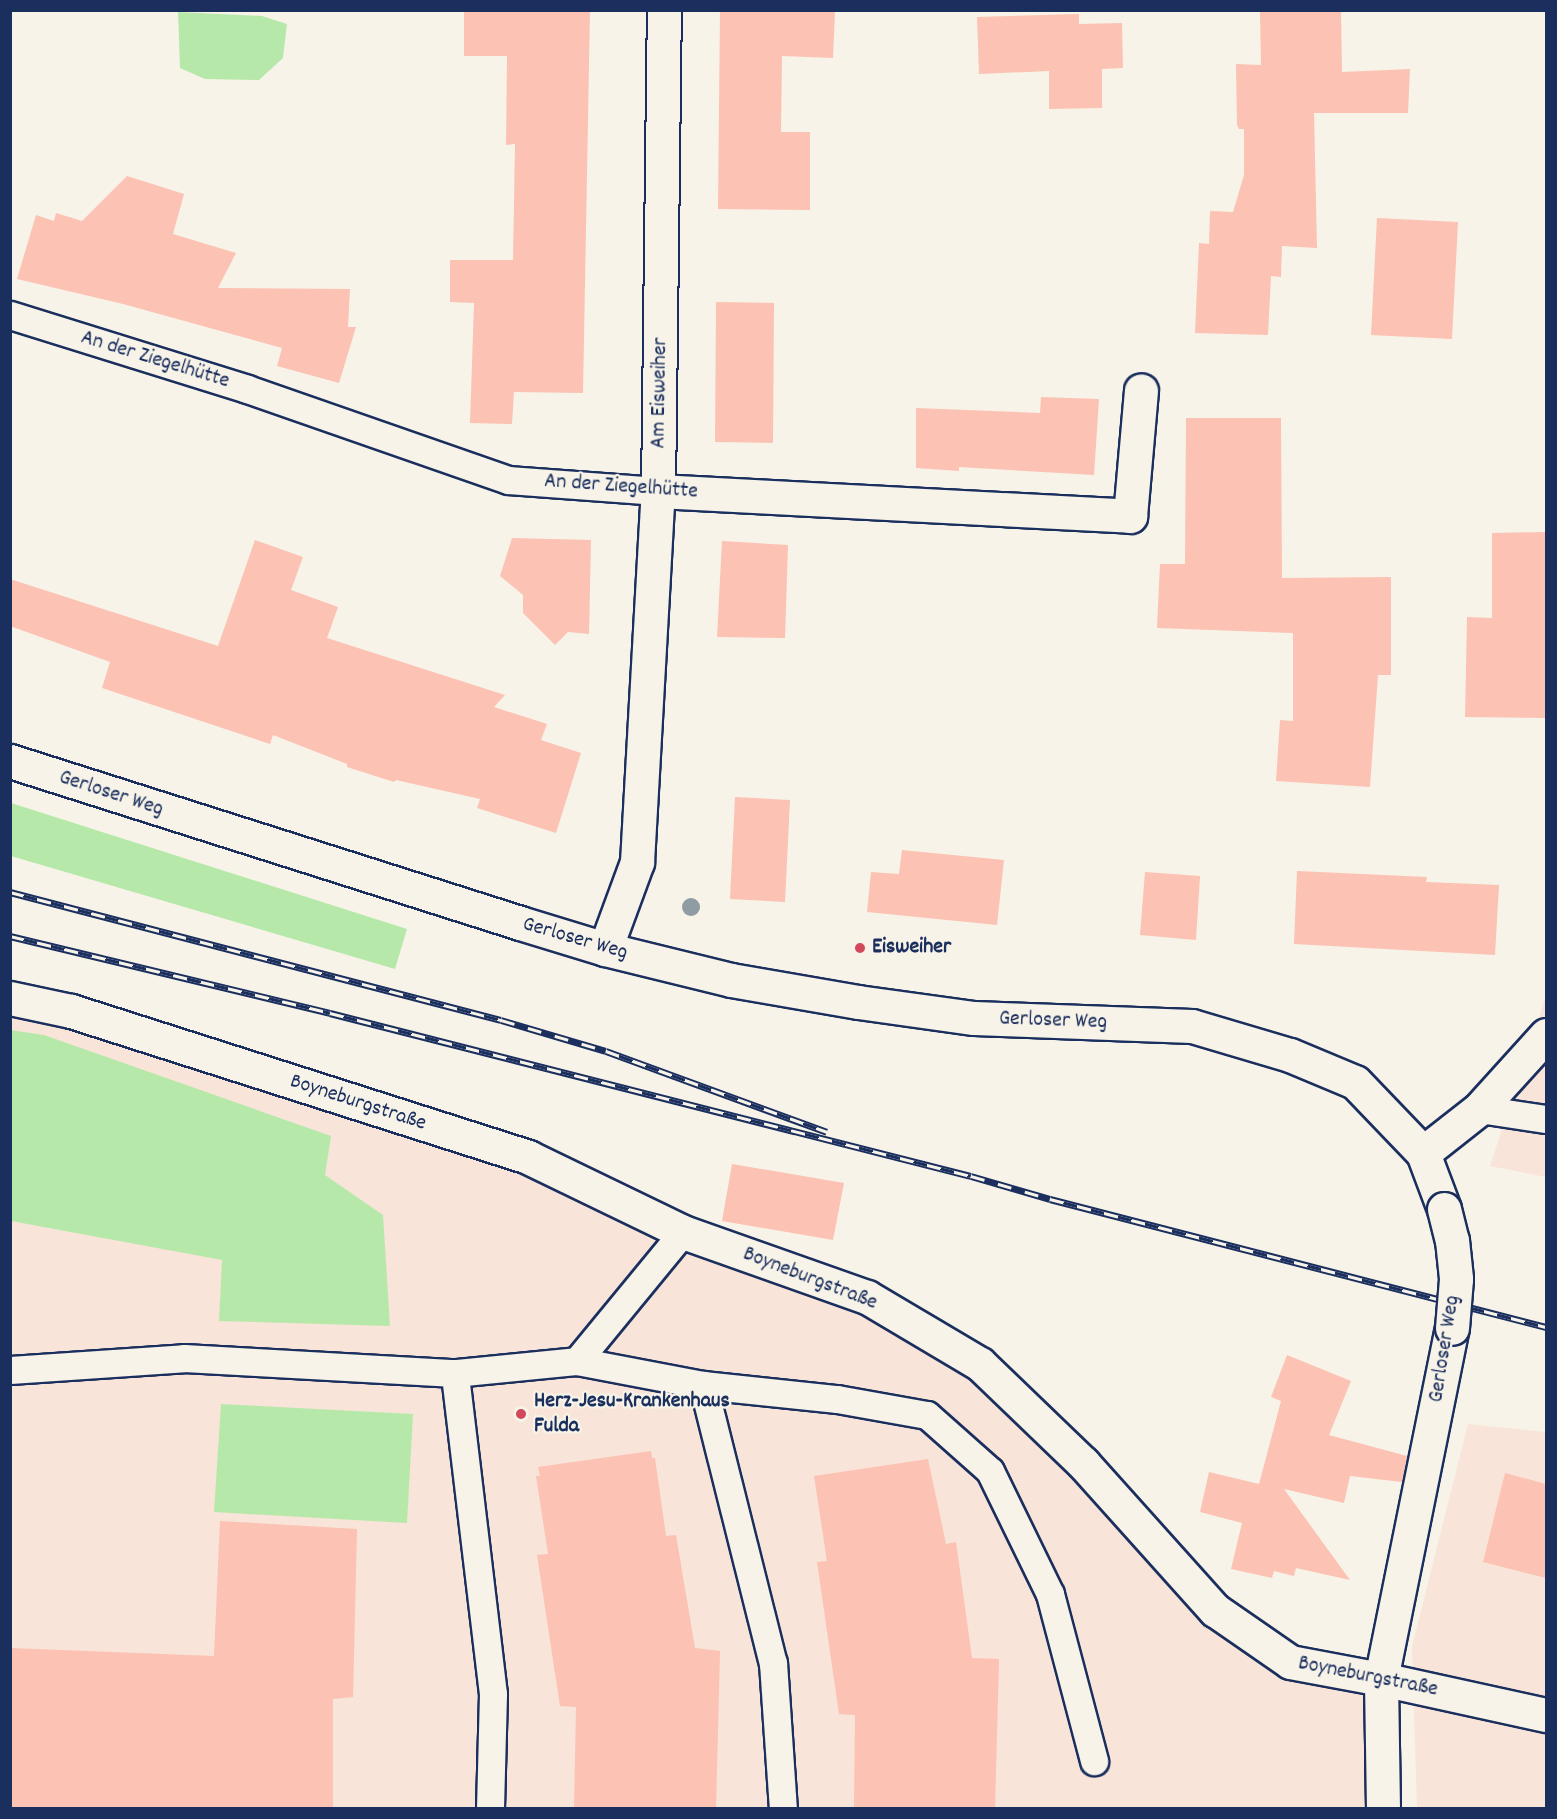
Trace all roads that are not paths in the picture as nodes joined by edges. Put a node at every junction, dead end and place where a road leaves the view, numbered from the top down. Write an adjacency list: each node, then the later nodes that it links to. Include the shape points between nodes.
1 (664, 10): 4 (street, Am Eisweiher)
2 (10, 315): 4 (lane, An der Ziegelhütte, via 247,389 508,480)
3 (1141, 390): 4 (street, An der Ziegelhütte, via 1130,516)
4 (658, 491): 6 (street, Am Eisweiher, via 637,862)
5 (10, 761): 6 (street, Gerloser Weg)
6 (605, 949): 11 (street, Gerloser Weg, via 731,980 974,1018 1192,1026 1290,1055 1355,1082)
7 (10, 998): 12 (street, Boyneburgstraße, via 71,1011 528,1157)
8 (1546, 1035): 9 (street)
9 (1479, 1109): 10 (lane); 11 (street)
10 (1546, 1119)
11 (1423, 1153): 17 (street, Gerloser Weg, bridge, via 1444,1209 1456,1279 1452,1328)
12 (683, 1232): 13 (lane); 17 (street, Boyneburgstraße, via 867,1297 980,1364 1083,1463 1215,1610 1290,1662)
13 (577, 1361): 15 (lane); 16 (lane)
14 (10, 1371): 15 (lane, via 184,1358)
15 (455, 1373): 20 (lane, via 493,1694)
16 (703, 1385): 19 (lane, via 837,1399 927,1415 990,1471 1050,1594); 21 (lane, via 773,1663)
17 (1381, 1678): 18 (street, Boyneburgstraße); 22 (street, Gerloser Weg)
18 (1546, 1715)
19 (1094, 1761)
20 (490, 1809)
21 (783, 1809)
22 (1383, 1809)

